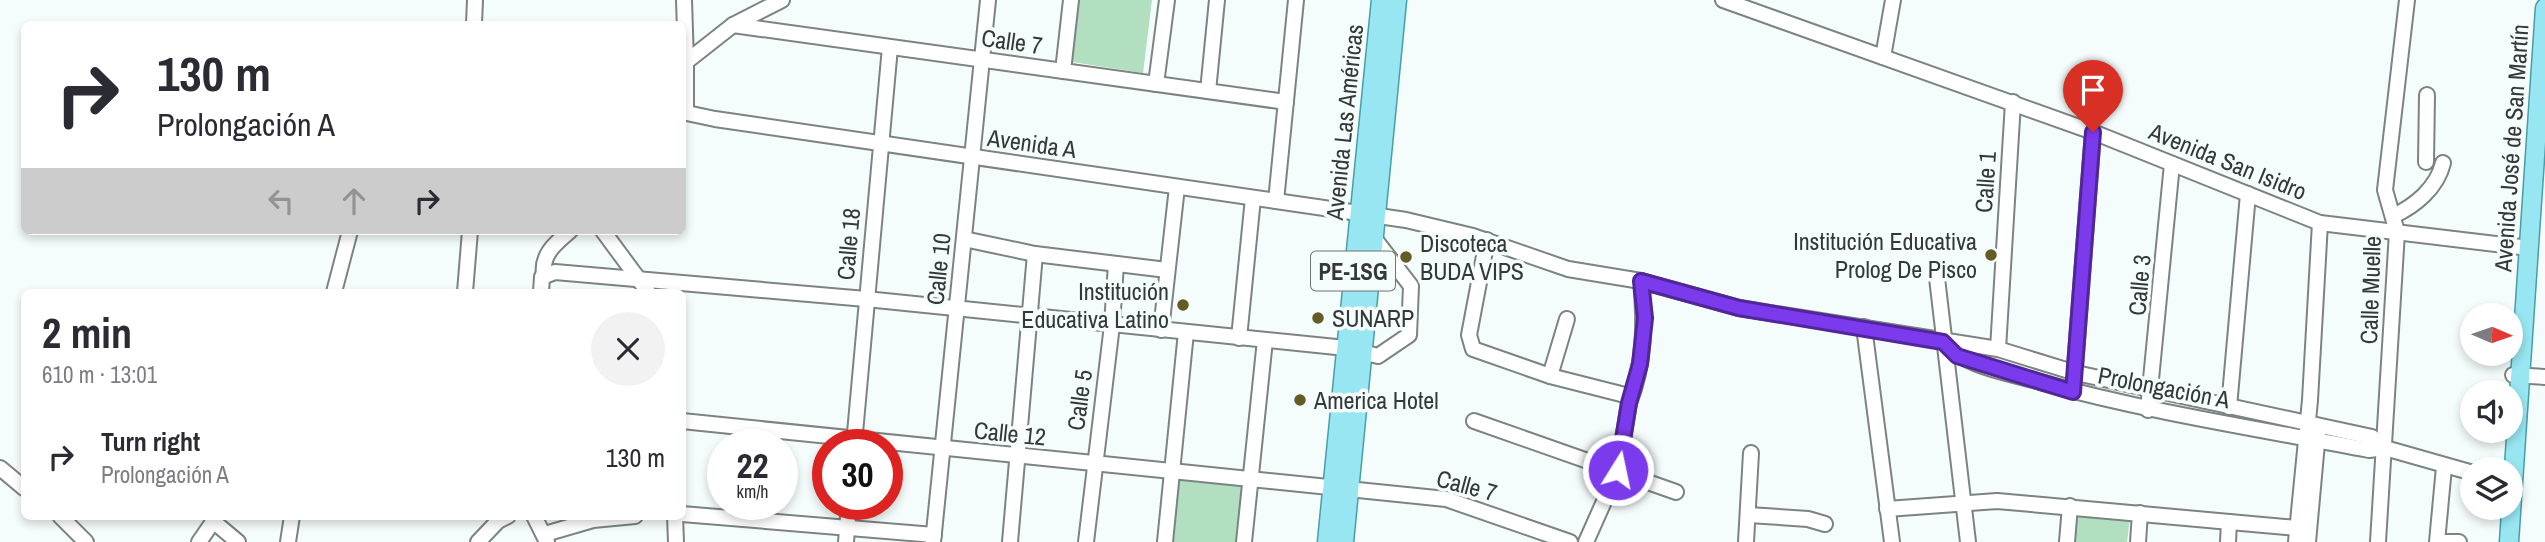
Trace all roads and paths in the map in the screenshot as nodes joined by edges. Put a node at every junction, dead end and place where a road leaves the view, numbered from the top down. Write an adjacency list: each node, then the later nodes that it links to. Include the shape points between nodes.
1 (475, 0): 16 (street)
2 (684, 0): 17 (street)
3 (782, 0): 18 (street)
4 (988, 0): 21 (street, Calle 10)
5 (1071, 0): 23 (street)
6 (1167, 0): 24 (street)
7 (1217, 0): 25 (street)
8 (1296, 0): 27 (street)
9 (1381, 0): 41 (main road, Avenida Las Américas / PE-1SG)
10 (1398, 0): 41 (main road, Avenida Las Américas / PE-1SG)
11 (1723, 0): 14 (street, Avenida San Isidro)
12 (1893, 0): 20 (street)
13 (2407, 0): 42 (street, Calle Muelle, via 2385,190)
14 (1758, 6): 20 (street, Avenida San Isidro)
15 (2545, 8): 52 (main road, Avenida José de San Martín)
16 (474, 21)
17 (684, 21)
18 (733, 26): 19 (street, Calle 7); 22 (street)
19 (890, 47): 21 (street, Calle 7); 32 (street, Calle 18)
20 (1883, 57): 28 (street, Avenida San Isidro)
21 (982, 60): 23 (street, Calle 7); 34 (street, Calle 10)
22 (686, 63)
23 (1063, 71): 24 (street, Calle 7)
24 (1156, 84): 25 (street, Calle 7)
25 (1208, 91): 27 (street, Calle 7)
26 (2423, 98): 33 (street)
27 (1286, 102): 40 (street)
28 (2013, 102): 31 (street, Avenida San Isidro); 76 (street, Calle 1)
29 (686, 112): 32 (street, Avenida A)
30 (2545, 131): 79 (main road, Avenida José de San Martín)
31 (2093, 132): 36 (street, Avenida San Isidro); 77 (street)
32 (880, 143): 34 (street, Avenida A); 64 (street, Calle 18)
33 (2422, 152)
34 (972, 157): 37 (street, Avenida A); 50 (street, Calle 10)
35 (2443, 163): 42 (street, via 2423,197)
36 (2172, 164): 38 (street, Avenida San Isidro); 80 (street, Calle 3)
37 (1177, 187): 39 (street, Avenida A); 55 (street)
38 (2248, 194): 43 (street, Avenida San Isidro); 83 (street)
39 (1253, 198): 40 (street, Avenida A); 72 (street)
40 (1276, 201): 41 (street, Avenida A)
41 (1367, 215): 49 (main road, Avenida Las Américas / PE-1SG); 51 (street, Avenida A); 75 (main road, Avenida Las Américas / PE-1SG)
42 (2393, 215): 44 (street, Calle Muelle)
43 (2320, 223): 44 (street, Avenida San Isidro); 88 (street)
44 (2397, 232): 52 (street, Avenida San Isidro); 91 (street, Calle Muelle)
45 (349, 235): 60 (street)
46 (470, 235): 61 (street)
47 (566, 235): 56 (street, via 548,253)
48 (606, 235): 57 (street)
49 (1374, 238): 75 (main road, Avenida Las Américas / PE-1SG); 75 (street, via 1409,282 1410,332 1378,356)
50 (964, 239): 53 (street); 65 (street, Calle 10)
51 (1487, 240): 59 (street, Prolongación A, via 1568,269); 78 (street, via 1469,342 1480,353)
52 (2529, 248): 79 (main road, Avenida José de San Martín)
53 (1035, 254): 54 (street); 66 (street)
54 (1115, 264): 55 (street); 68 (street, Calle 5)
55 (1167, 270): 70 (street)
56 (544, 275): 57 (street); 62 (street)
57 (640, 278): 63 (street); 64 (street)
58 (1937, 278): 74 (street)
59 (1641, 281): 69 (street, Prolongación A, via 1739,308); 82 (street, via 1642,349 1639,379)
60 (335, 289)
61 (465, 289)
62 (542, 289)
63 (646, 289)
64 (866, 299): 65 (street); 87 (street, Calle 18)
65 (957, 309): 66 (street); 92 (street, Calle 10)
66 (1029, 317): 68 (street); 94 (street)
67 (1567, 319): 78 (street)
68 (1112, 325): 70 (street); 96 (street, Calle 5)
69 (1864, 327): 74 (street, Prolongación A); 108 (street)
70 (1161, 330): 71 (street)
71 (1186, 332): 72 (street); 101 (street)
72 (1239, 338): 73 (street)
73 (1265, 340): 75 (street); 102 (street)
74 (1943, 342): 76 (street, Prolongación A); 81 (street, Prolongación A, via 1957,356); 106 (street)
75 (1354, 349): 104 (main road, Avenida Las Américas / PE-1SG)
76 (1998, 349): 77 (street, Prolongación A)
77 (2076, 373): 80 (street, Prolongación A); 81 (street)
78 (1550, 376): 82 (street, via 1621,394)
79 (2527, 376): 95 (main road, Avenida José de San Martín); 152 (main road, Avenida José de San Martín)
80 (2152, 390): 83 (street, Prolongación A); 84 (street, Calle 3)
81 (2073, 392): 84 (street, Prolongación A)
82 (1629, 403): 99 (street)
83 (2229, 407): 88 (street, Prolongación A)
84 (2148, 410): 88 (street, Prolongación A)
85 (1474, 421): 99 (street)
86 (686, 422): 89 (street, Calle 12)
87 (855, 429)
88 (2312, 431): 91 (street, Prolongación A, via 2369,450); 124 (street); 147 (street)
89 (812, 438)
90 (903, 447): 92 (street, Calle 12)
91 (2385, 448): 97 (street, Prolongación A); 148 (street, Calle Muelle)
92 (943, 450): 94 (street, Calle 12); 126 (street, Calle 10)
93 (1751, 453): 111 (street)
94 (1019, 457): 96 (street, Calle 12); 133 (street)
95 (2515, 457)
96 (1093, 465): 101 (street, Calle 12); 134 (street, Calle 5)
97 (2444, 467): 100 (street, Prolongación A); 149 (street)
98 (0, 468): 103 (street)
99 (1618, 470): 105 (street); 140 (street)
100 (2460, 470)
101 (1172, 472): 102 (street, Calle 12); 135 (street)
102 (1250, 480): 104 (street, Calle 12); 136 (street)
103 (21, 486)
104 (1341, 489): 137 (main road, Avenida Las Américas / PE-1SG); 138 (main road, Avenida Las Américas / PE-1SG); 139 (street, Calle 7, via 1446,499)
105 (1676, 492)
106 (1963, 501): 107 (street); 108 (street); 143 (street)
107 (2070, 506): 109 (street); 144 (street)
108 (1887, 509): 142 (street)
109 (2140, 513): 121 (street); 145 (street)
110 (686, 515): 123 (street)
111 (1749, 515): 122 (street); 141 (street)
112 (64, 520): 127 (street)
113 (214, 520): 128 (street)
114 (216, 520): 129 (street)
115 (291, 520): 130 (street)
116 (500, 520): 131 (street)
117 (536, 520): 125 (street)
118 (593, 520): 125 (street)
119 (675, 520): 132 (street)
120 (2510, 520): 151 (main road, Avenida José de San Martín)
121 (2229, 522): 124 (street); 146 (street)
122 (1825, 524)
123 (846, 535): 126 (street)
124 (2296, 535)
125 (546, 538)
126 (934, 538)
127 (86, 542)
128 (199, 542)
129 (238, 542)
130 (288, 542)
131 (478, 542)
132 (676, 542)
133 (1010, 542)
134 (1086, 542)
135 (1165, 542)
136 (1244, 542)
137 (1327, 542)
138 (1344, 542)
139 (1570, 542)
140 (1586, 542)
141 (1746, 542)
142 (1892, 542)
143 (1968, 542)
144 (2067, 542)
145 (2138, 542)
146 (2228, 542)
147 (2308, 542)
148 (2378, 542)
149 (2438, 542): 150 (street)
150 (2459, 542)
151 (2509, 542)
152 (2516, 542)

